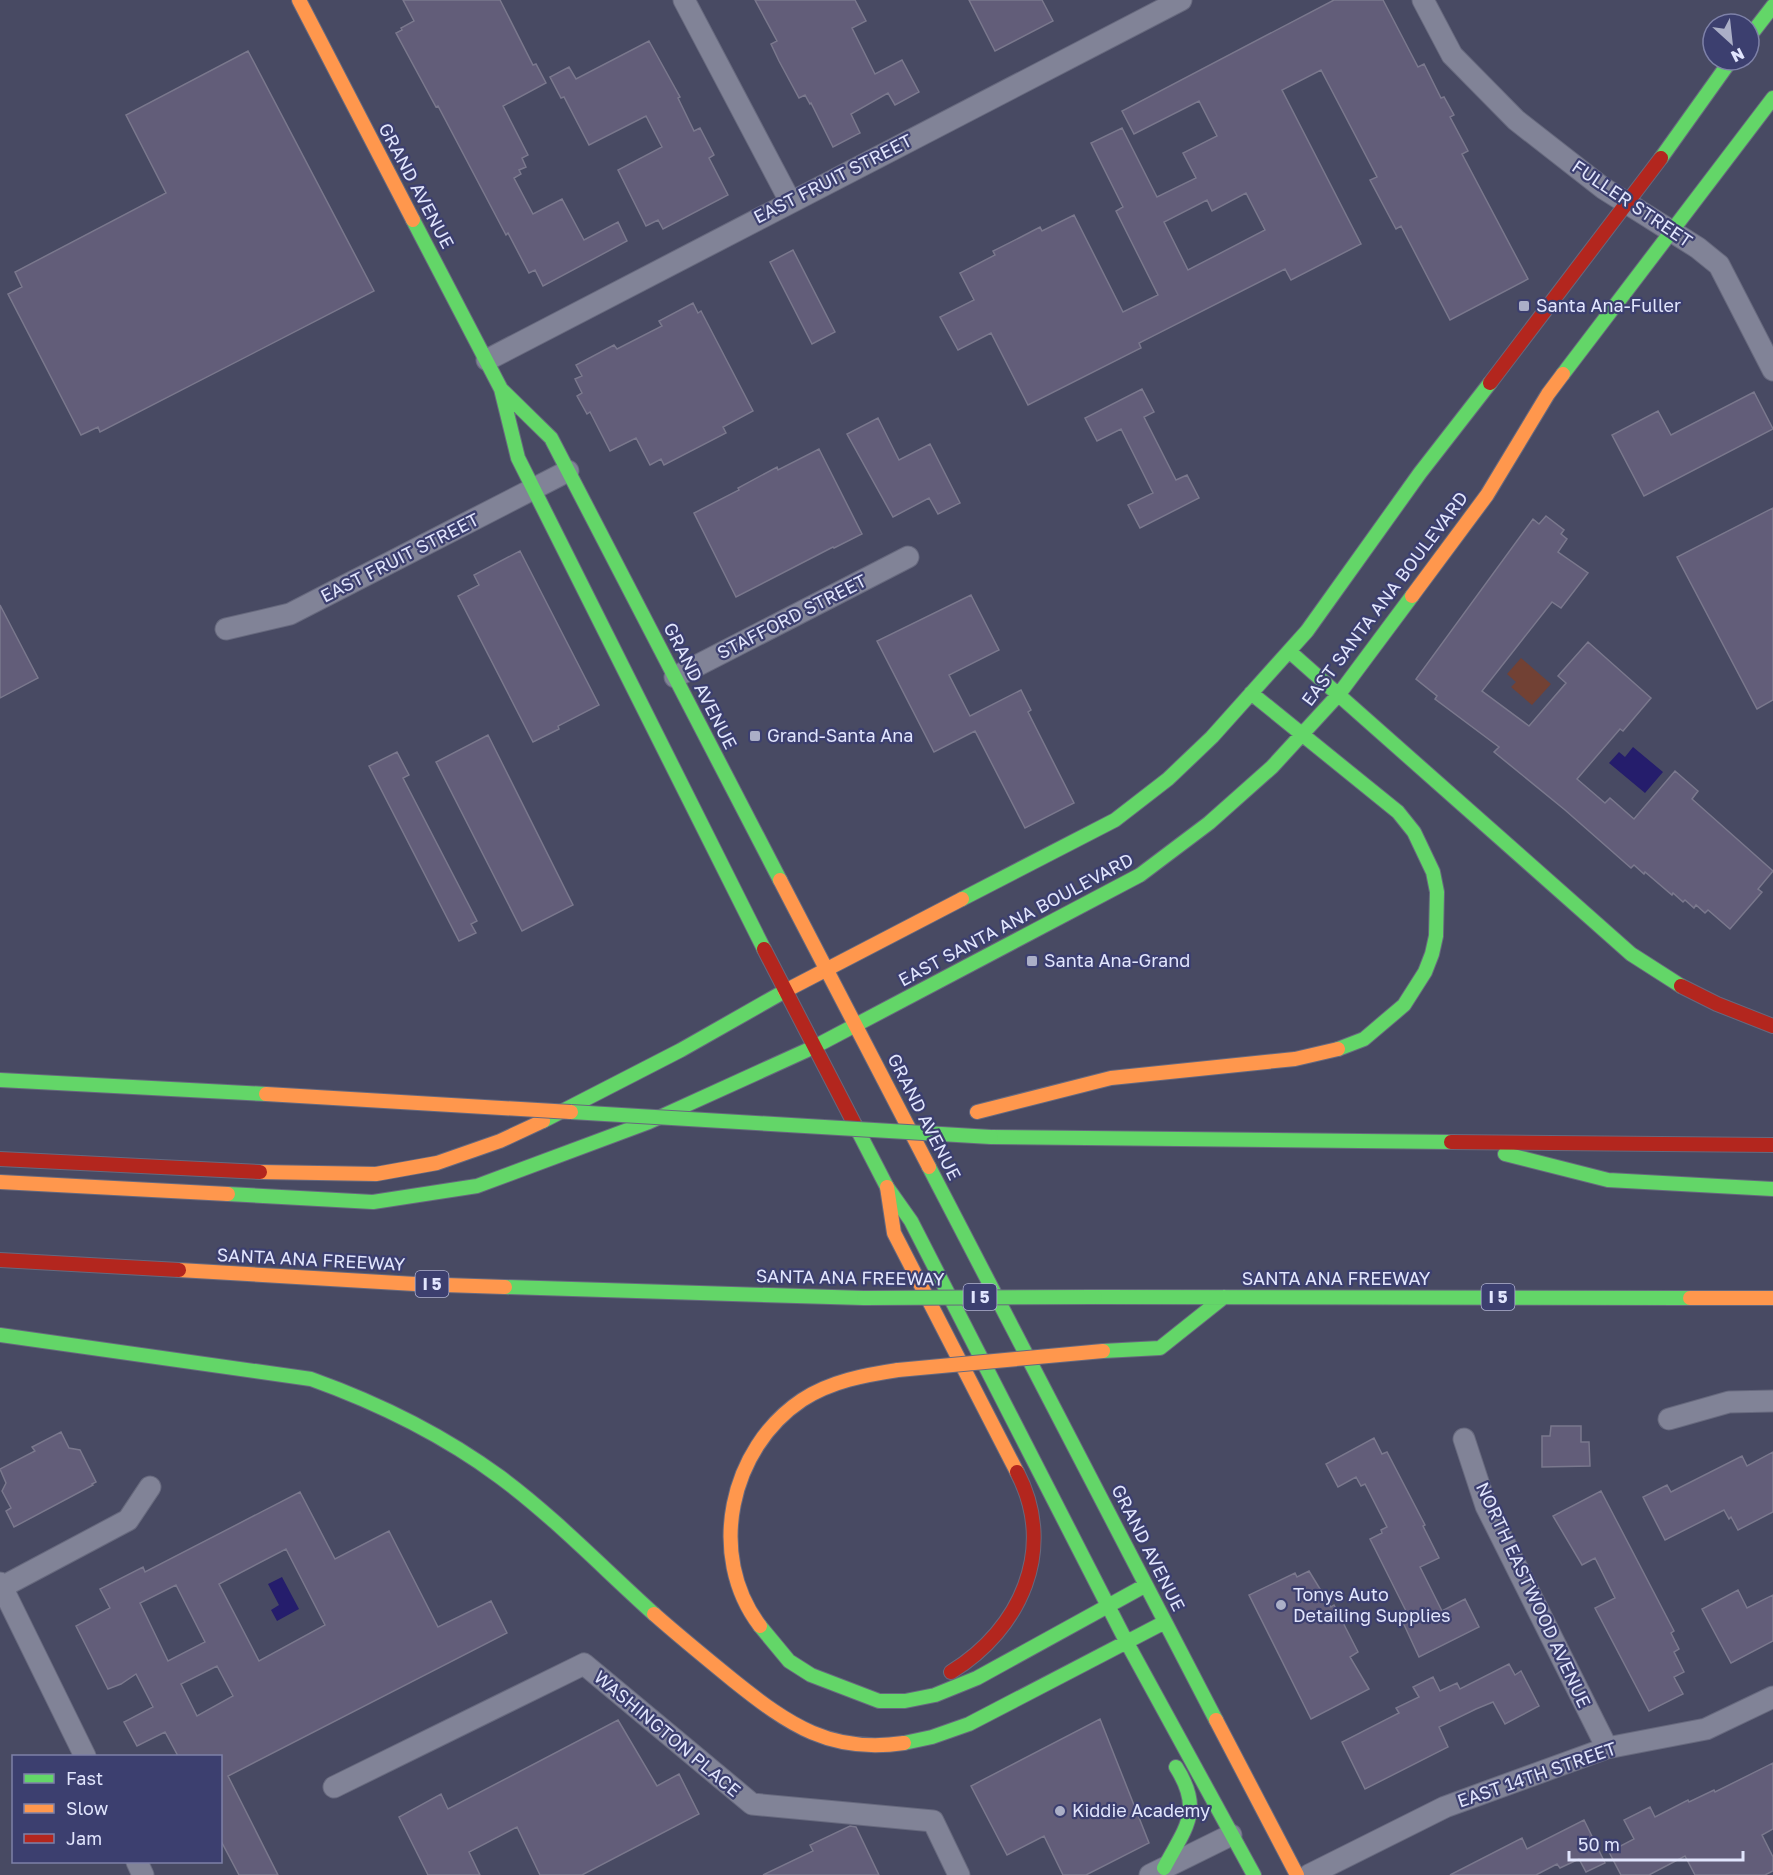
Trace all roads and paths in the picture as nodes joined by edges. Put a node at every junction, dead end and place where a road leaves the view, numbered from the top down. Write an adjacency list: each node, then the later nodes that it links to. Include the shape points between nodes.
1 (299, 0): 12 (main road, GRAND AVENUE)
2 (684, 0): 9 (street)
3 (1181, 0): 9 (street, EAST FRUIT STREET)
4 (1423, 0): 10 (street, FULLER STREET, via 1452,55 1516,120 1603,189)
5 (1773, 6): 6 (main road)
6 (1761, 22)
7 (1722, 72): 10 (main road)
8 (1773, 98): 11 (main road, EAST SANTA ANA BOULEVARD)
9 (790, 201): 12 (street, EAST FRUIT STREET)
10 (1628, 203): 11 (street, FULLER STREET); 19 (main road)
11 (1670, 231): 13 (street, FULLER STREET, via 1719,265); 22 (main road, EAST SANTA ANA BOULEVARD, via 1548,394 1487,495)
12 (487, 360): 14 (main road, GRAND AVENUE)
13 (1773, 370)
14 (501, 389): 15 (main road, GRAND AVENUE, via 551,438); 16 (main road, GRAND AVENUE, via 518,458)
15 (568, 471): 16 (street, EAST FRUIT STREET); 20 (main road, GRAND AVENUE)
16 (533, 489): 18 (street, EAST FRUIT STREET, via 290,614); 25 (main road, GRAND AVENUE)
17 (909, 557): 20 (street, STAFFORD STREET)
18 (226, 630)
19 (1289, 651): 21 (main road); 22 (main road)
20 (675, 676): 24 (main road, GRAND AVENUE)
21 (1251, 693): 23 (main road); 24 (main road, via 1168,779 1114,820)
22 (1339, 694): 23 (main road, EAST SANTA ANA BOULEVARD); 27 (main road, via 1631,954 1669,980)
23 (1302, 734): 26 (main road, EAST SANTA ANA BOULEVARD, via 1272,767 1209,823 1140,875); 30 (main road, via 1398,812 1414,832 1433,872 1437,913 1432,954 1404,1005 1364,1039 1326,1053 1111,1078)
24 (826, 969): 25 (main road); 26 (main road, GRAND AVENUE)
25 (785, 991): 28 (main road, GRAND AVENUE); 35 (main road, via 552,1117 437,1163 375,1174)
26 (856, 1026): 28 (main road, EAST SANTA ANA BOULEVARD); 48 (main road, GRAND AVENUE)
27 (1773, 1026)
28 (814, 1047): 36 (main road, EAST SANTA ANA BOULEVARD, via 649,1122 477,1186 373,1202); 37 (main road, GRAND AVENUE)
29 (0, 1080): 32 (main road, bridge)
30 (971, 1113)
31 (944, 1120): 32 (main road)
32 (900, 1131): 33 (main road, bridge, via 991,1137)
33 (1453, 1141): 34 (main road); 38 (main road, via 1608,1180)
34 (1773, 1144)
35 (0, 1159)
36 (0, 1182)
37 (887, 1187): 49 (main road, GRAND AVENUE, via 911,1221); 52 (main road, via 894,1233 1023,1482 1032,1516 1034,1556 1024,1593 1006,1625 981,1651)
38 (1773, 1189)
39 (0, 1260): 40 (main road, SANTA ANA FREEWAY / I 5, bridge, via 415,1284 864,1298)
40 (1224, 1297): 41 (main road, SANTA ANA FREEWAY / I 5); 54 (main road, bridge, via 1160,1348 858,1376 820,1389 793,1406 770,1428 741,1474 731,1508 728,1542 733,1572 761,1629 792,1662 820,1680)
41 (1773, 1298)
42 (0, 1335): 51 (main road, via 311,1379 348,1392 431,1432 508,1484 711,1664 780,1717 819,1736 888,1746 944,1734)
43 (1773, 1401): 44 (street, via 1730,1402)
44 (1669, 1419)
45 (1464, 1439): 57 (street, NORTH EASTWOOD AVENUE, via 1486,1506)
46 (150, 1487): 47 (street, via 128,1520)
47 (1, 1585): 58 (street)
48 (1146, 1585): 49 (main road); 50 (main road, GRAND AVENUE)
49 (1107, 1605): 51 (main road, GRAND AVENUE); 54 (main road, via 990,1670 920,1699 881,1702)
50 (1166, 1622): 51 (main road); 64 (main road, GRAND AVENUE)
51 (1126, 1641): 56 (main road, GRAND AVENUE)
52 (939, 1678)
53 (921, 1683): 54 (main road)
54 (852, 1690)
55 (1773, 1697): 57 (street, EAST 14TH STREET, via 1706,1729)
56 (1165, 1716): 60 (main road, GRAND AVENUE); 61 (main road, via 1167,1748 1191,1801 1183,1831)
57 (1607, 1748): 65 (street, EAST 14TH STREET, via 1445,1807)
58 (85, 1755)
59 (334, 1787): 62 (street, WASHINGTON PLACE, via 584,1664 752,1804 933,1821)
60 (1231, 1835): 61 (street); 63 (main road, GRAND AVENUE)
61 (1157, 1872)
62 (959, 1875)
63 (1254, 1875)
64 (1297, 1875)
65 (1309, 1875)

